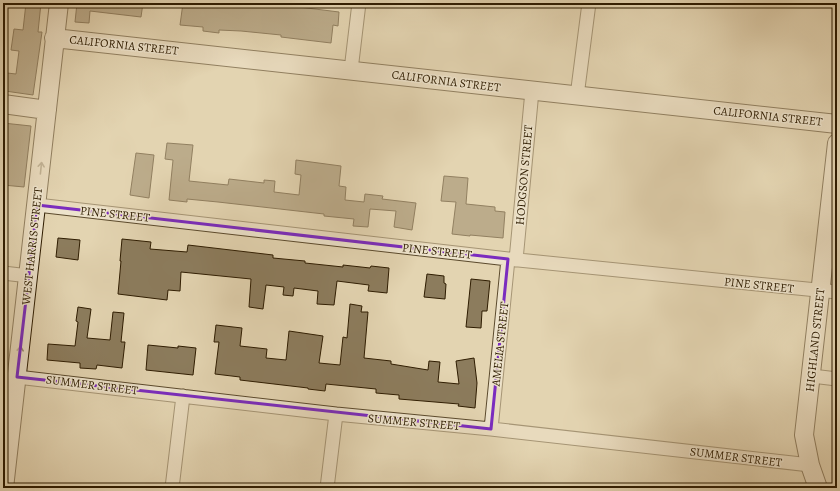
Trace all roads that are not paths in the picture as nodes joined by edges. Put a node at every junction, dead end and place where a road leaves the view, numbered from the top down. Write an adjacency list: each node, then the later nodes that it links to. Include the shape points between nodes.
1 (58, 3): 4 (street, WEST HARRIS STREET)
2 (359, 3): 5 (street)
3 (589, 3): 7 (street)
4 (54, 38): 5 (street, CALIFORNIA STREET); 9 (street, WEST HARRIS STREET)
5 (351, 70): 6 (street, CALIFORNIA STREET)
6 (532, 91): 7 (street, CALIFORNIA STREET); 13 (street, HODGSON STREET)
7 (577, 96): 10 (street, CALIFORNIA STREET)
8 (3, 104): 9 (street)
9 (47, 110): 12 (street, WEST HARRIS STREET, one-way to 9)
10 (837, 124)
11 (837, 143): 16 (street, HIGHLAND STREET)
12 (37, 205): 13 (street, PINE STREET); 15 (street, WEST HARRIS STREET)
13 (512, 259): 16 (street, PINE STREET); 22 (street, AMELIA STREET)
14 (3, 273): 15 (street)
15 (29, 276): 18 (street, WEST HARRIS STREET, one-way to 15)
16 (828, 292): 17 (street, HIGHLAND STREET)
17 (812, 376): 19 (street); 24 (street, HIGHLAND STREET, via 804,435)
18 (17, 377): 20 (street, SUMMER STREET); 23 (street, WEST HARRIS STREET)
19 (837, 379)
20 (183, 396): 21 (street, SUMMER STREET); 26 (street)
21 (336, 414): 22 (street, SUMMER STREET); 27 (street)
22 (491, 429): 24 (street, SUMMER STREET)
23 (6, 445): 25 (street, WEST HARRIS STREET)
24 (810, 465): 28 (street, HIGHLAND STREET)
25 (4, 488)
26 (172, 488)
27 (327, 488)
28 (818, 488)

